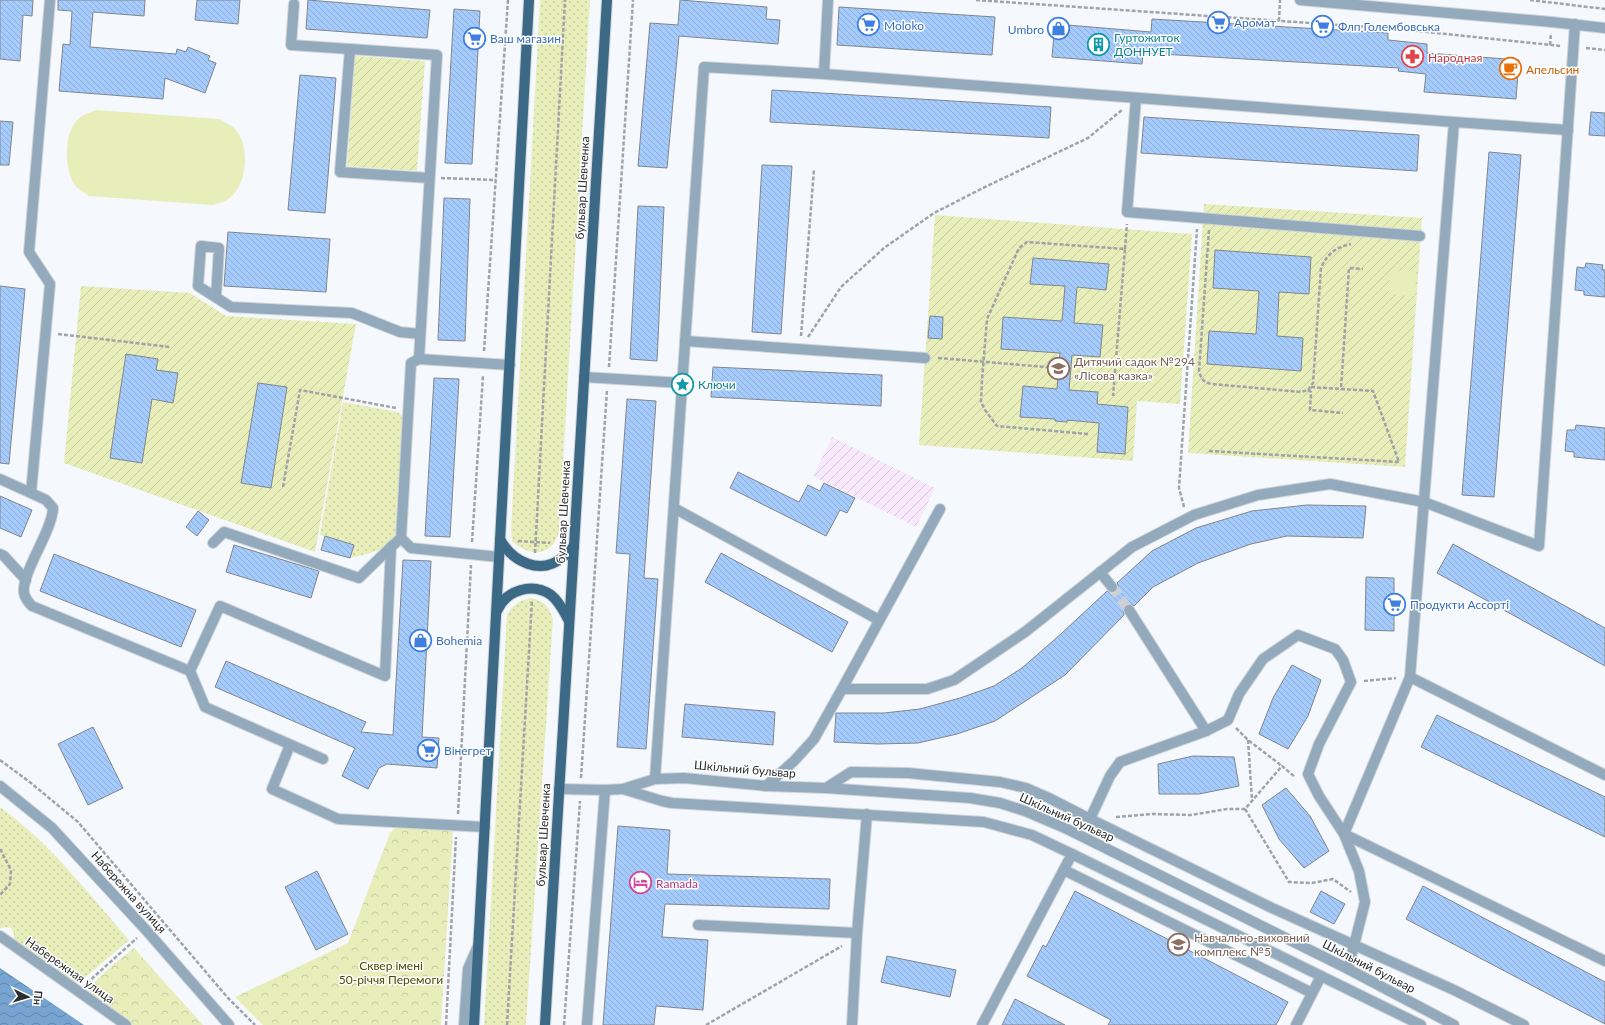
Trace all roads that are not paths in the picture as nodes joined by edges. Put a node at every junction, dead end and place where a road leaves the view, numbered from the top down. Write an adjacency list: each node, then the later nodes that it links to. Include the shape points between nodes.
1 (50, 0): 26 (street, via 30,252 50,284)
2 (529, 0): 22 (main road)
3 (607, 0): 23 (main road, бульвар Шевченка)
4 (828, 0): 11 (street)
5 (1300, 0): 6 (street)
6 (1349, 2): 8 (street)
7 (294, 4): 10 (street, via 291,45)
8 (1575, 24): 9 (street); 14 (street)
9 (1605, 28)
10 (350, 49): 15 (street, via 437,55); 15 (street, via 340,172)
11 (824, 74): 12 (street); 19 (street, via 704,67)
12 (1136, 98): 13 (street); 16 (street, via 1127,212)
13 (1454, 122): 14 (street); 27 (street)
14 (1568, 130): 27 (street, via 1538,546)
15 (428, 178): 18 (street)
16 (1420, 236)
17 (216, 297): 17 (street, via 198,286 201,246 219,248); 18 (street, via 231,307 352,313 400,332)
18 (420, 334): 21 (street)
19 (685, 341): 20 (street); 24 (street)
20 (925, 358)
21 (419, 359): 22 (street); 30 (street, via 411,363)
22 (510, 364): 31 (main road)
23 (584, 377): 24 (street); 33 (main road, бульвар Шевченка)
24 (682, 383): 28 (street)
25 (0, 479): 26 (street)
26 (31, 493): 38 (street, via 51,504 53,514)
27 (1424, 502): 37 (street, via 1330,484 1258,495 1189,518 1132,546); 45 (street)
28 (674, 508): 42 (street); 51 (street)
29 (940, 509): 42 (street)
30 (401, 538): 34 (street); 36 (street, via 411,548)
31 (500, 539): 33 (main road, via 511,555 534,566 554,563); 36 (main road)
32 (213, 543): 34 (street, via 224,532 359,578)
33 (574, 546): 43 (main road, бульвар Шевченка)
34 (391, 547): 44 (street, via 385,676 220,606)
35 (0, 554): 38 (street)
36 (499, 557): 41 (main road)
37 (1100, 572): 39 (street); 46 (street, via 1025,632 954,680 927,689)
38 (26, 580): 44 (street, via 24,591 32,606)
39 (1112, 587)
40 (1129, 610): 47 (street)
41 (496, 615): 43 (main road, via 500,605 512,593 533,589 550,595 560,604); 60 (main road)
42 (879, 620): 46 (street)
43 (569, 621): 55 (main road, бульвар Шевченка)
44 (190, 671): 48 (street, via 205,707)
45 (1410, 677): 50 (street); 61 (street)
46 (842, 689): 53 (street, via 814,738 794,761)
47 (1206, 731): 59 (street, via 1120,762 1110,776); 61 (street, via 1228,720 1239,694 1263,659 1298,635 1335,649 1343,660 1351,682 1319,744 1308,774)
48 (290, 745): 49 (street); 60 (street, via 272,789 338,819)
49 (324, 759)
50 (1605, 775)
51 (655, 779): 53 (street, Шкільний бульвар, via 684,778); 56 (street, Шкільний бульвар)
52 (0, 786): 75 (street, Набережна вулиця, via 52,828)
53 (766, 786): 54 (street, Шкільний бульвар)
54 (826, 788): 59 (street, via 851,772 908,773 1000,782 1026,788); 70 (street, Шкільний бульвар, via 970,798 1025,811 1079,835)
55 (558, 789): 57 (street, Шкільний бульвар); 78 (main road, бульвар Шевченка)
56 (623, 789): 57 (street, Шкільний бульвар); 58 (street, via 662,802)
57 (605, 790): 79 (street)
58 (867, 814): 62 (street, via 984,822 1032,835); 65 (street)
59 (1090, 819): 68 (street)
60 (485, 827): 67 (main road)
61 (1344, 834): 68 (street, via 1359,871 1365,902); 69 (street)
62 (1072, 854): 63 (street); 71 (street)
63 (1064, 870): 72 (street); 81 (street)
64 (698, 925): 65 (street)
65 (857, 935): 80 (street)
66 (0, 936): 74 (street, Набережная улица)
67 (479, 944): 76 (street, via 468,969); 77 (main road)
68 (1355, 946): 70 (street); 86 (street, via 1454,990)
69 (1605, 961)
70 (1348, 969): 73 (street, Шкільний бульвар)
71 (1321, 976): 72 (street); 83 (street)
72 (1312, 993): 82 (street)
73 (1433, 1014): 84 (street); 85 (street, Шкільний бульвар)
74 (126, 1025)
75 (229, 1025)
76 (464, 1025)
77 (474, 1025)
78 (545, 1025)
79 (587, 1025)
80 (852, 1025)
81 (982, 1025)
82 (1296, 1025)
83 (1421, 1025)
84 (1426, 1025)
85 (1454, 1025)
86 (1524, 1025)

